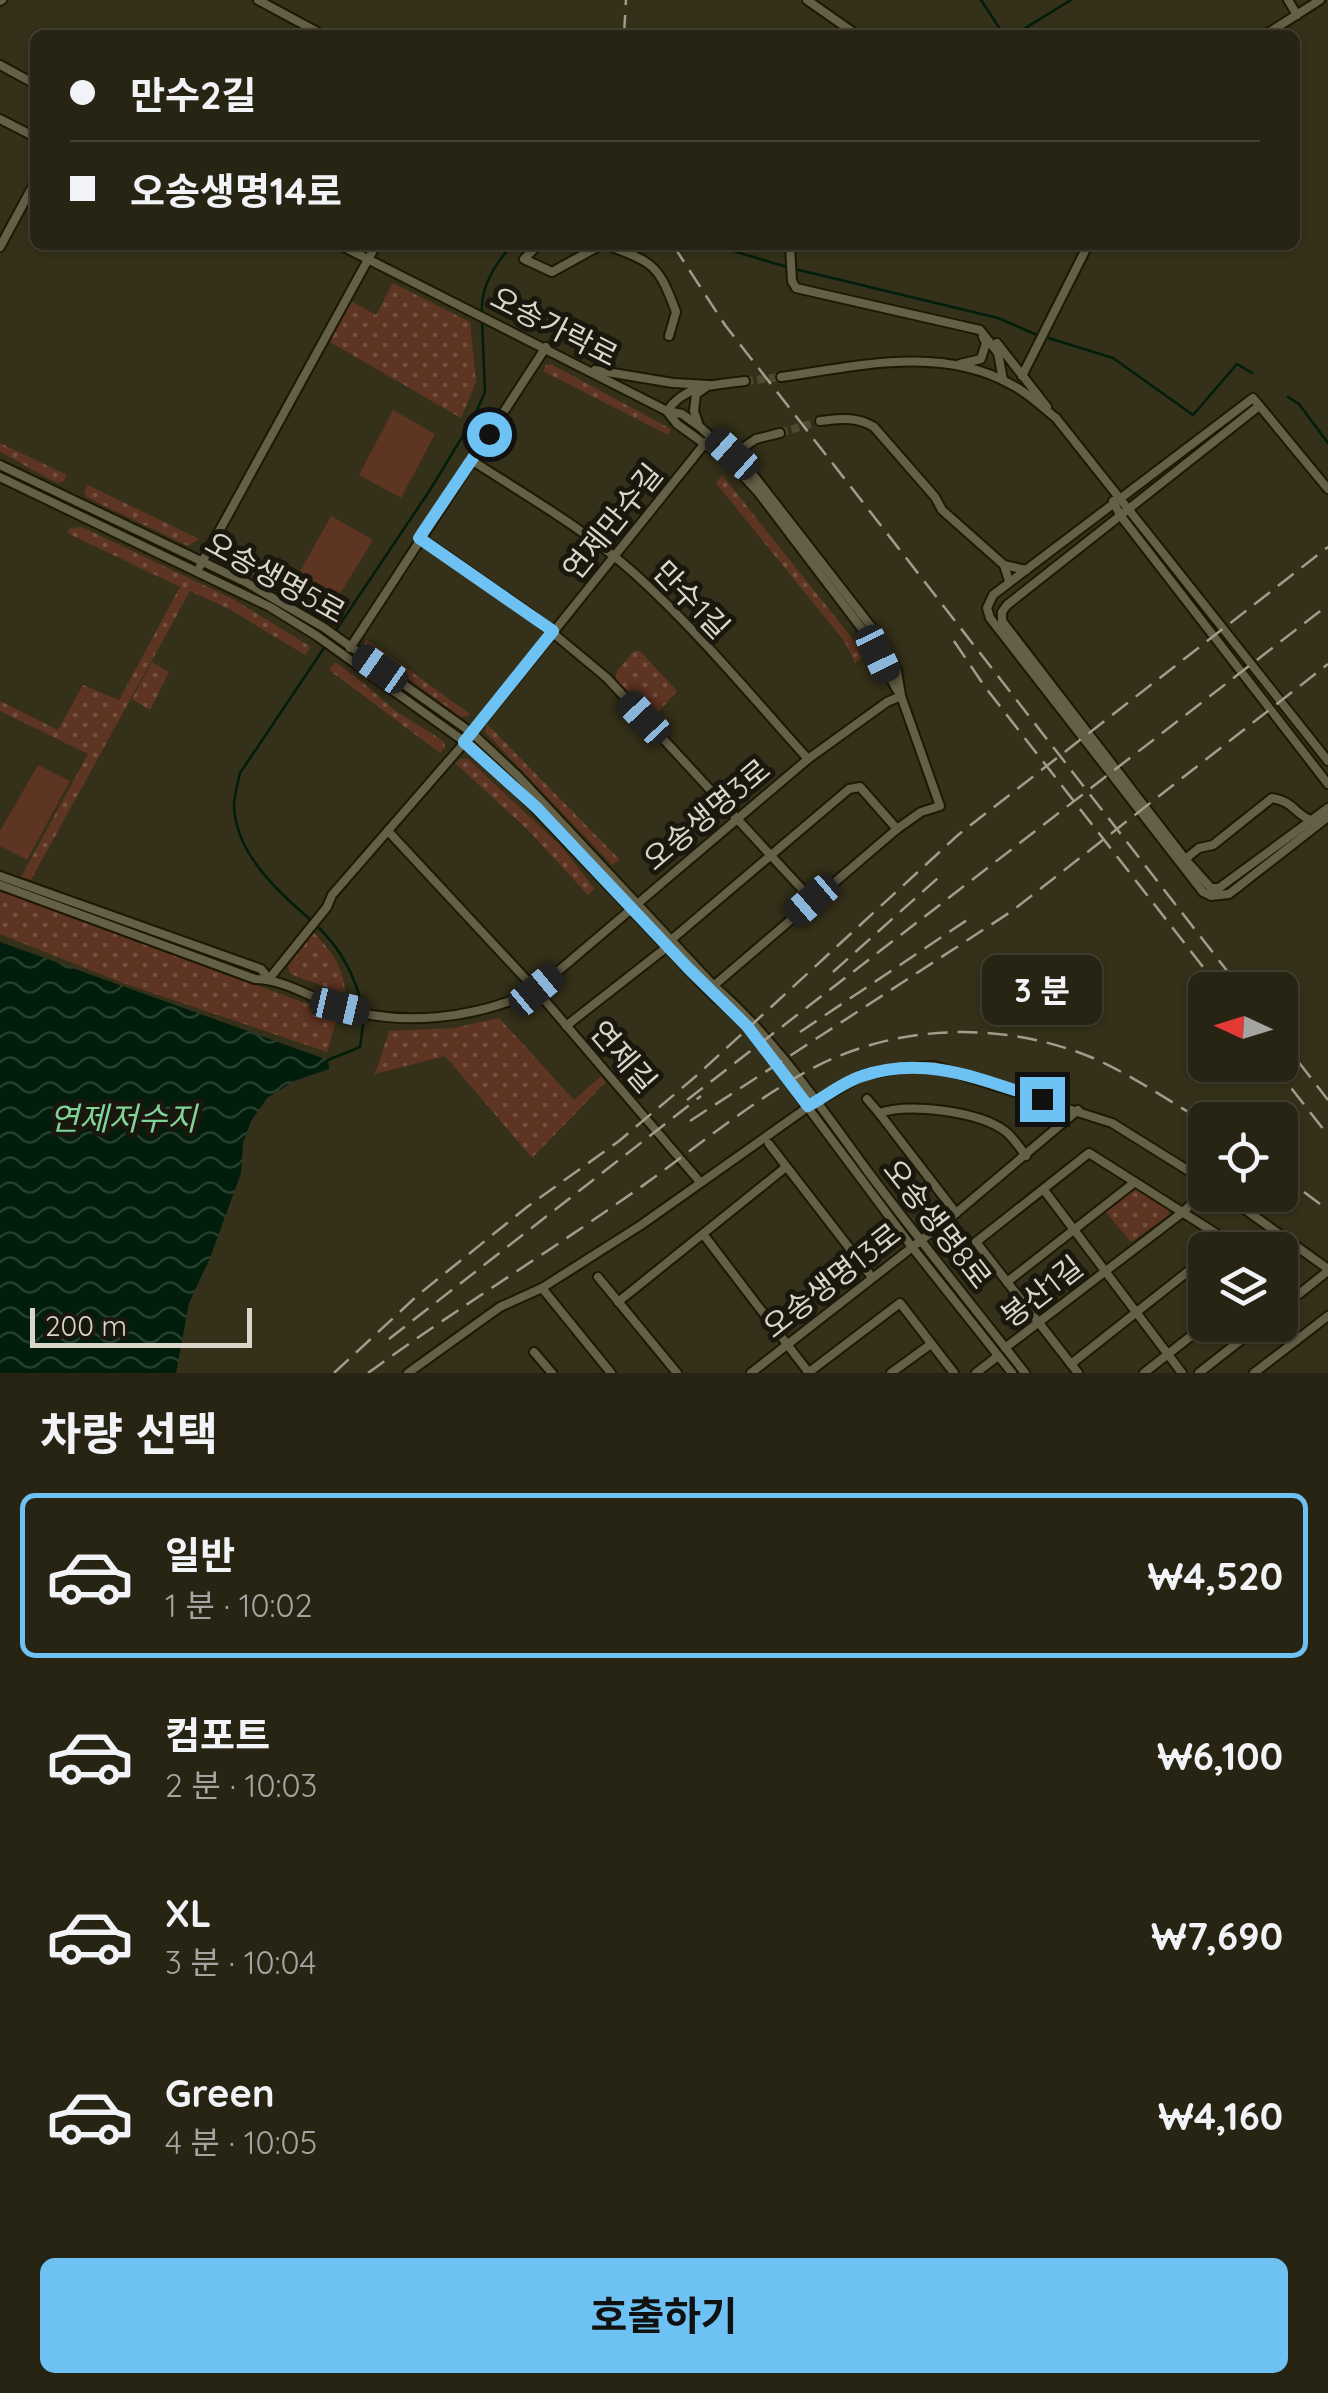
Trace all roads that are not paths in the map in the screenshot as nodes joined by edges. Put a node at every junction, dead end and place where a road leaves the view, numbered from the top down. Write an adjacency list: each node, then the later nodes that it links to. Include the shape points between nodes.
1 (258, 0): 6 (street)
2 (808, 0): 7 (street)
3 (1288, 0): 5 (street)
4 (1320, 0): 5 (street)
5 (1298, 15): 8 (street)
6 (310, 30)
7 (848, 30)
8 (1273, 30)
9 (0, 65): 10 (street)
10 (30, 81)
11 (0, 122): 12 (street)
12 (30, 135)
13 (30, 191): 14 (street)
14 (0, 247)
15 (349, 250): 22 (street, 오송가락로)
16 (373, 250): 22 (street)
17 (533, 250): 18 (street, via 524,259 552,272)
18 (594, 250)
19 (618, 250): 24 (street, via 650,261 656,270 676,312)
20 (790, 250): 23 (street, via 796,288)
21 (1085, 250): 28 (street)
22 (368, 260): 25 (street, 오송가락로); 51 (street)
23 (980, 330): 26 (street, via 986,343 982,359); 28 (street); 30 (street, via 998,353)
24 (669, 336)
25 (546, 347): 27 (street, 오송가락로); 41 (street)
26 (957, 364): 29 (street, via 880,362); 30 (street)
27 (586, 368): 32 (street); 34 (street, 오송가락로)
28 (1022, 376): 35 (street)
29 (781, 377)
30 (1003, 380): 35 (street)
31 (745, 381): 32 (street)
32 (709, 386): 34 (street, via 689,389); 37 (street, via 696,394)
33 (1256, 402): 44 (street); 45 (street); 46 (street)
34 (667, 411): 37 (street); 39 (street)
35 (1056, 418): 45 (street)
36 (820, 421): 50 (street, via 849,418 874,426 942,510)
37 (700, 426): 40 (street)
38 (780, 433): 40 (street)
39 (706, 442): 49 (street, 연제만수길); 56 (street, via 758,492 836,593)
40 (732, 454): 56 (street, via 880,638)
41 (472, 460): 48 (street); 49 (street, 만수1길)
42 (0, 465): 51 (street, 오송생명5로)
43 (0, 478): 51 (street, 오송생명5로)
44 (1328, 489)
45 (1117, 501): 46 (street); 47 (street); 52 (street)
46 (1129, 508): 47 (street); 60 (street)
47 (1120, 515): 61 (street); 69 (street, via 1008,605 1002,621)
48 (419, 538): 54 (street); 55 (street)
49 (615, 557): 54 (street, 연제만수길); 59 (street, 만수1길)
50 (1004, 565): 52 (street); 53 (street)
51 (200, 566): 55 (street, 오송생명5로, via 247,583); 58 (street, 오송생명5로, via 317,636)
52 (1026, 570): 53 (street)
53 (1009, 583): 69 (street, via 989,601 990,618)
54 (553, 631): 57 (street, 연제만수길); 64 (street, via 607,678)
55 (350, 648): 57 (street, 오송생명5로)
56 (901, 696): 59 (street, 오송생명3로); 66 (street, via 940,806)
57 (472, 733): 58 (street, 연제만수길); 73 (street, 오송생명5로)
58 (464, 742): 67 (street, 연제만수길); 73 (street, 오송생명5로)
59 (808, 759): 64 (street, 오송생명3로)
60 (1328, 760)
61 (1328, 784)
62 (1328, 808): 65 (street)
63 (1328, 816): 69 (street, via 1220,896 1202,892)
64 (736, 818): 68 (street); 73 (street, 오송생명3로)
65 (1311, 820): 69 (street, via 1272,798); 69 (street, via 1219,888 1206,885)
66 (896, 829): 68 (street, via 860,787 849,789); 72 (street)
67 (388, 831): 75 (street, 연제만수길); 77 (street, 연제길)
68 (771, 855): 72 (street); 74 (street)
69 (1182, 862)
70 (0, 876): 75 (street, via 260,969)
71 (0, 885): 75 (street)
72 (812, 900): 76 (street)
73 (636, 906): 74 (street, 오송생명5로); 77 (street, 오송생명3로)
74 (669, 943): 76 (street, 오송생명5로); 78 (street)
75 (269, 979): 77 (street, 오송생명3로, via 340,1007 411,1018 498,1006)
76 (711, 988): 80 (street, 오송생명8로, via 737,1006)
77 (536, 990): 78 (street, 연제길)
78 (566, 1026): 87 (street, 연제길)
79 (867, 1100): 82 (street)
80 (812, 1104): 81 (street, via 860,1076 934,1066); 87 (street); 97 (street, 오송생명8로)
81 (1078, 1110): 84 (street, 오송생명13로); 86 (street)
82 (878, 1114): 84 (street, via 928,1108 978,1120 1004,1130); 91 (street)
83 (769, 1144): 85 (street)
84 (1026, 1156): 91 (street, 오송생명13로)
85 (786, 1167): 96 (street); 101 (street)
86 (1188, 1170)
87 (700, 1182): 104 (street)
88 (1135, 1182): 89 (street, via 1089,1153); 92 (street); 94 (street, 봉산1길)
89 (1044, 1190): 94 (street, 봉산1길); 103 (street, via 976,1242)
90 (1188, 1207): 92 (street, 봉산1길)
91 (956, 1212): 97 (street, 오송생명13로)
92 (1182, 1212): 95 (street); 100 (street, 봉산1길)
93 (1249, 1212): 98 (street)
94 (1074, 1229): 100 (street, 봉산1길); 103 (street, 봉산1길)
95 (1213, 1232)
96 (703, 1234): 106 (street); 113 (street)
97 (916, 1244): 101 (street, 오송생명13로); 115 (street, 오송생명8로)
98 (1328, 1270): 105 (street)
99 (1188, 1271): 107 (street)
100 (1106, 1272): 107 (street, 봉산1길); 109 (street, 봉산1길)
101 (872, 1276): 113 (street, 오송생명13로)
102 (598, 1277): 106 (street)
103 (1008, 1282): 109 (street)
104 (542, 1288): 118 (street, via 500,1307); 120 (street)
105 (1298, 1294)
106 (618, 1302): 121 (street)
107 (1136, 1312): 116 (street, 봉산1길); 117 (street)
108 (1328, 1316): 133 (street)
109 (1039, 1322): 115 (street, 봉산1길); 117 (street)
110 (1188, 1338): 116 (street)
111 (1238, 1342): 132 (street)
112 (930, 1344): 123 (street, via 900,1303); 124 (street); 125 (street)
113 (787, 1345): 122 (street, 오송생명13로); 123 (street)
114 (534, 1352): 119 (street)
115 (1002, 1352): 126 (street, 봉산1길); 127 (street, 오송생명8로); 128 (street, 오송생명8로)
116 (1168, 1354): 130 (street); 131 (street, 봉산1길)
117 (1071, 1364): 129 (street)
118 (408, 1373)
119 (552, 1373)
120 (611, 1373)
121 (677, 1373)
122 (751, 1373)
123 (809, 1373)
124 (891, 1373)
125 (954, 1373)
126 (976, 1373)
127 (1012, 1373)
128 (1024, 1373)
129 (1078, 1373)
130 (1144, 1373)
131 (1182, 1373)
132 (1199, 1373)
133 (1254, 1373)

